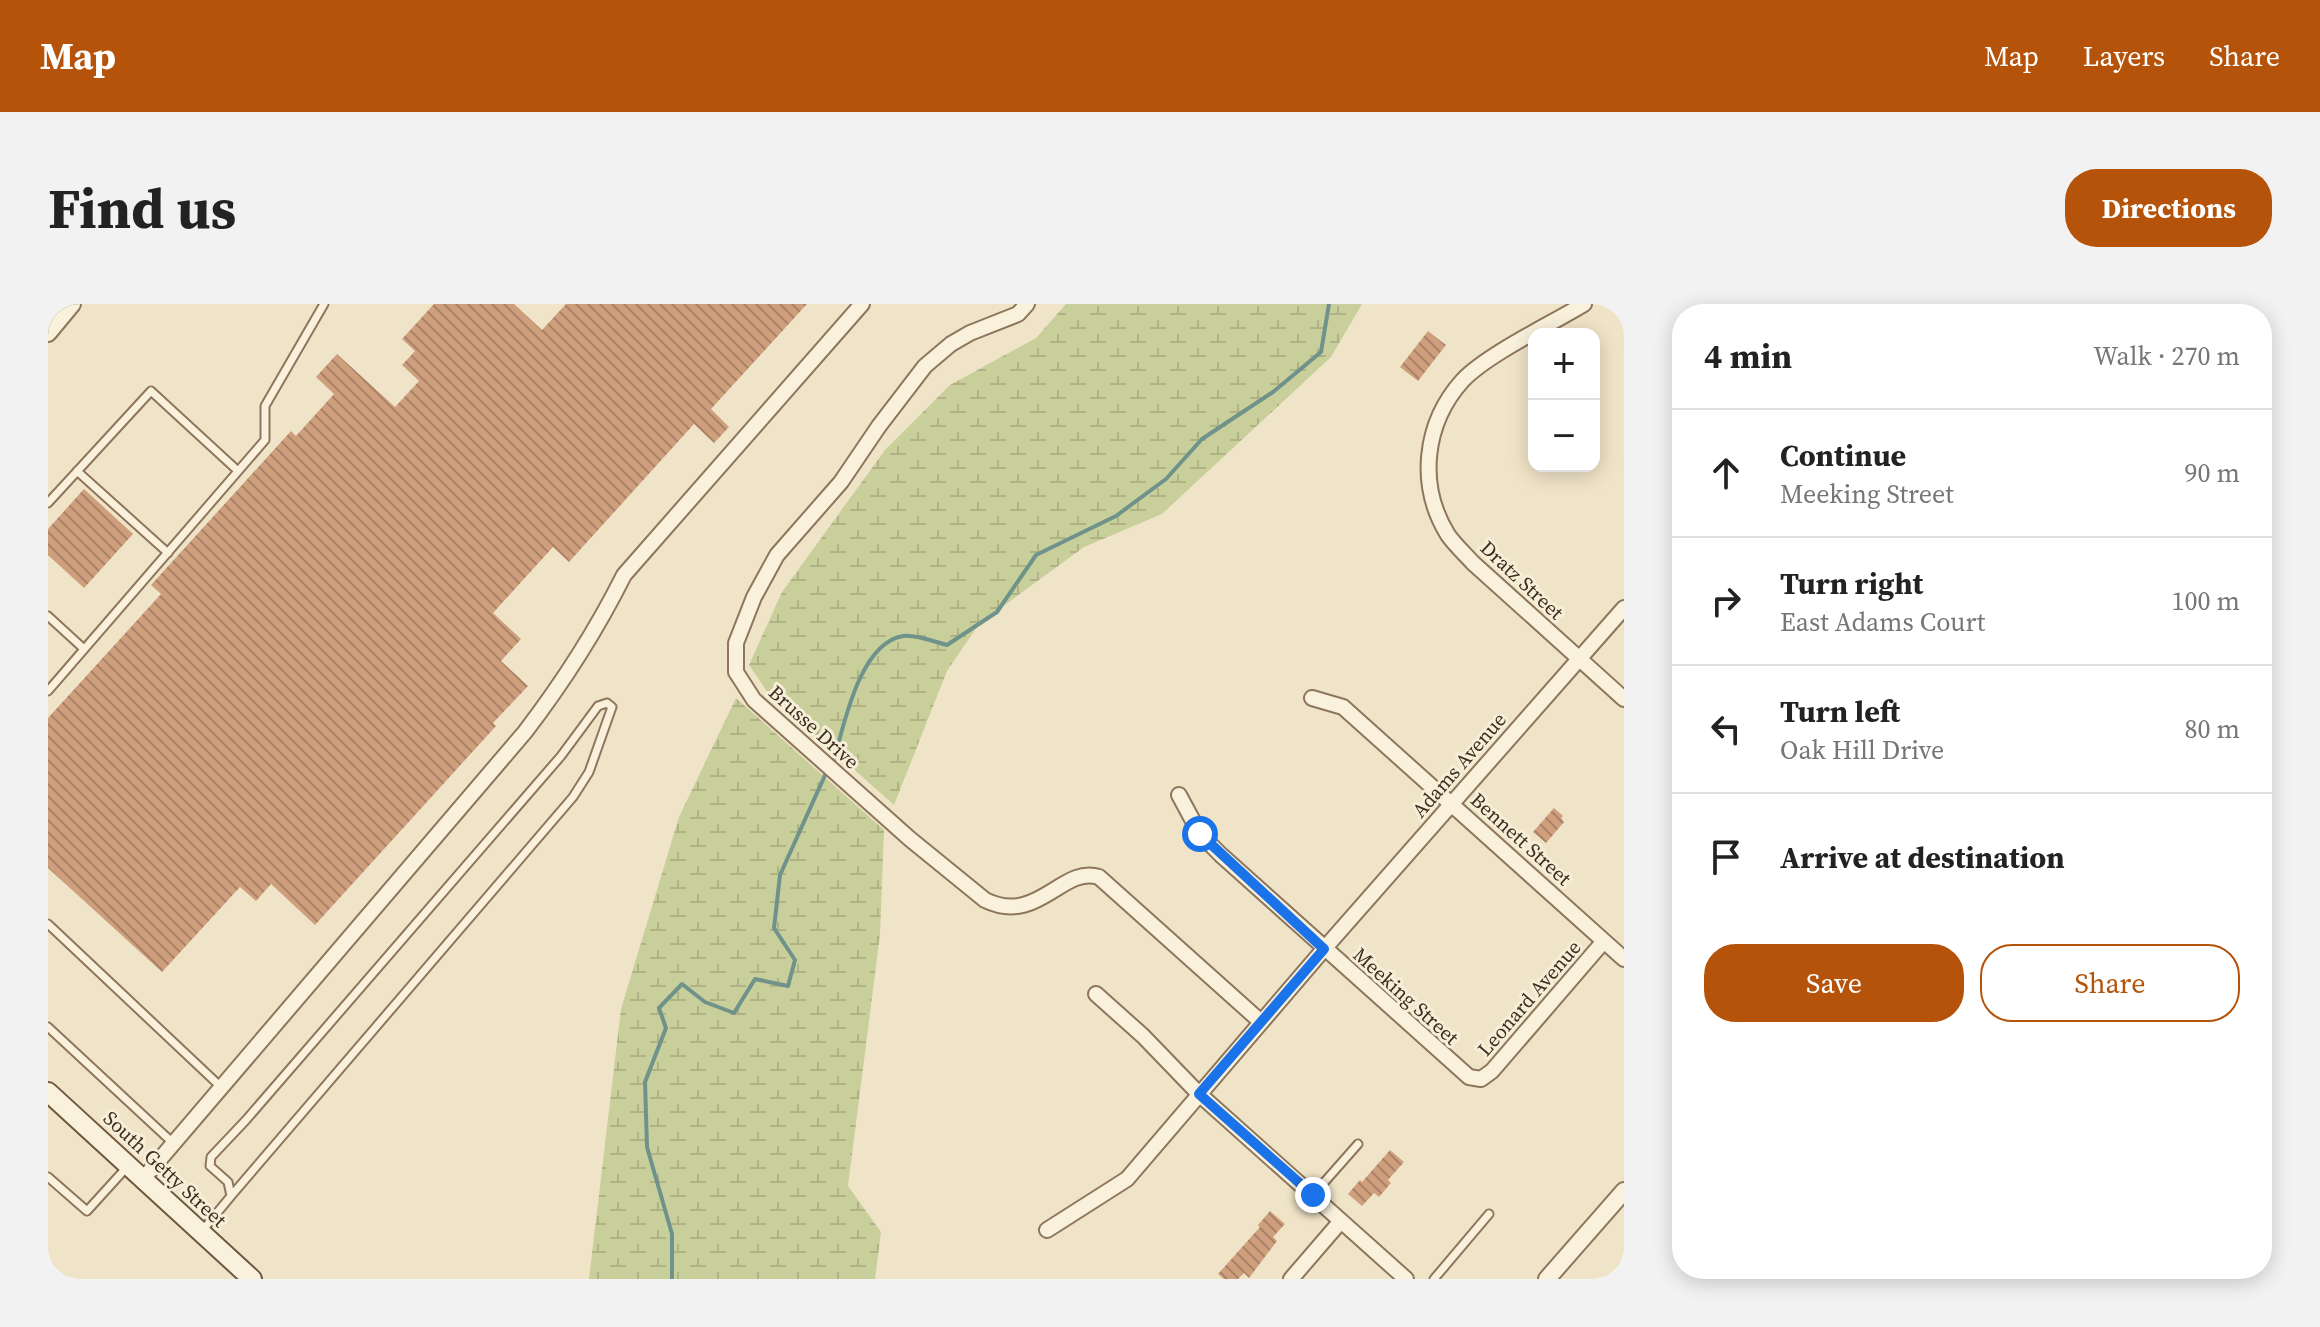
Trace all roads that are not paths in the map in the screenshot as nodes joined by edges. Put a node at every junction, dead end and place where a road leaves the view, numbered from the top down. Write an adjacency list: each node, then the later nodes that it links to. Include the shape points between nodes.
1 (72, 304): 6 (street)
2 (324, 304): 8 (lane, via 265,406 265,440)
3 (862, 304): 28 (street, via 624,575 569,675 525,732)
4 (1027, 304): 25 (street, Brusse Drive, via 1018,314 951,344 906,388 841,482 777,555 736,643 736,672 754,700 985,900 1019,907 1077,878 1099,877)
5 (1584, 304): 14 (street, Dratz Street, via 1464,379 1436,423 1428,468 1434,505 1450,538)
6 (48, 333)
7 (77, 471): 8 (lane, via 151,391); 9 (lane); 10 (lane)
8 (238, 471): 10 (lane)
9 (48, 503)
10 (168, 553): 13 (lane)
11 (1624, 608): 14 (street, Adams Avenue)
12 (48, 616): 13 (lane)
13 (84, 649): 15 (lane)
14 (1579, 659): 17 (street, Dratz Street); 19 (street, Adams Avenue)
15 (48, 691)
16 (1312, 698): 19 (street, Bennett Street, via 1343,707)
17 (1624, 699)
18 (1179, 795): 22 (street, Meeking Street, via 1200,834)
19 (1452, 804): 21 (street, Bennett Street); 22 (street, Adams Avenue)
20 (50, 929): 28 (lane)
21 (1604, 941): 23 (street, Bennett Street); 27 (street, Leonard Avenue)
22 (1324, 949): 25 (street, Adams Avenue); 27 (street, Meeking Street, via 1463,1074)
23 (1624, 959)
24 (1096, 994): 30 (street)
25 (1261, 1022): 30 (street, Adams Avenue)
26 (48, 1027): 31 (lane)
27 (1481, 1079)
28 (221, 1087): 31 (street)
29 (48, 1092): 33 (main road, South Getty Street)
30 (1199, 1094): 37 (street); 41 (street, Adams Avenue, via 1127,1179)
31 (173, 1143): 35 (street)
32 (1358, 1144): 37 (lane)
33 (128, 1166): 34 (lane, via 87,1211); 35 (main road, South Getty Street)
34 (48, 1177)
35 (143, 1179): 42 (main road, South Getty Street)
36 (1624, 1191): 47 (street)
37 (1313, 1195): 40 (street)
38 (231, 1196): 38 (lane, via 228,1182 210,1166 211,1157 561,756 598,706 607,703 612,707 589,772 573,797); 42 (lane)
39 (1489, 1214): 46 (lane)
40 (1341, 1221): 44 (street); 45 (street)
41 (1047, 1230)
42 (201, 1233): 43 (main road, South Getty Street)
43 (252, 1279)
44 (1291, 1279)
45 (1406, 1279)
46 (1434, 1279)
47 (1547, 1279)

